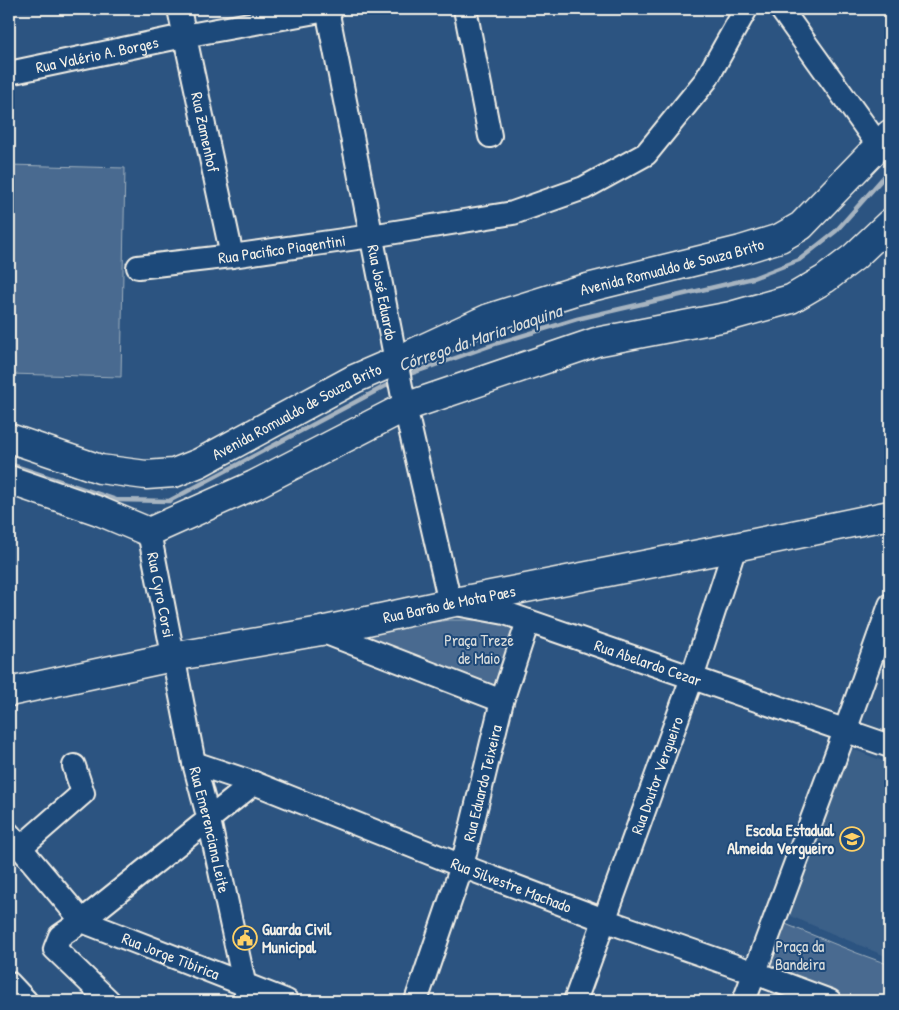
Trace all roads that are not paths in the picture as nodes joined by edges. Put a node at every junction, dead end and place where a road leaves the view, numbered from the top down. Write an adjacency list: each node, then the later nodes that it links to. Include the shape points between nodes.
1 (179, 9): 6 (street, Rua Zamenhof)
2 (329, 9): 6 (street, Rua Valério A. Borges); 11 (street, Rua José Eduardo)
3 (465, 9): 8 (street)
4 (746, 9): 11 (street, Rua Pacifico Piagentini, via 706,80 646,154 584,188 513,213)
5 (781, 9): 9 (street)
6 (184, 36): 7 (street, Rua Valério A. Borges); 12 (street, Rua Zamenhof)
7 (9, 73)
8 (490, 136)
9 (885, 140): 14 (main road, Avenida Romualdo de Souza Brito, via 801,226 780,238 575,291 489,318)
10 (890, 223): 15 (main road, via 854,257 791,300 730,316 596,342)
11 (371, 236): 12 (street, Rua Pacifico Piagentini); 14 (street, Rua José Eduardo)
12 (232, 256): 13 (street, Rua Pacifico Piagentini)
13 (138, 266)
14 (396, 361): 15 (street, Rua José Eduardo); 16 (main road, Avenida Romualdo de Souza Brito, via 354,379 199,463 174,473 146,474 100,469)
15 (406, 407): 19 (main road, via 254,484); 21 (street, Rua José Eduardo)
16 (9, 438)
17 (9, 480): 19 (main road)
18 (890, 515): 20 (main road, Rua Barão de Mota Paes)
19 (149, 532): 25 (street, Rua Cyro Corsi)
20 (734, 547): 21 (main road, Rua Barão de Mota Paes); 26 (street, Rua Doutor Vergueiro)
21 (450, 603): 23 (street, Rua Abelardo Cezar, via 505,613); 24 (main road, Rua Barão de Mota Paes)
22 (890, 605): 29 (street)
23 (528, 621): 26 (street, Rua Abelardo Cezar); 28 (street, Rua Eduardo Teixeira)
24 (321, 631): 25 (main road, Rua Barão de Mota Paes); 28 (street)
25 (172, 657): 27 (main road, Rua Barão de Mota Paes); 31 (street, Rua Emerenciana Leite)
26 (692, 678): 29 (street, Rua Abelardo Cezar); 37 (street, Rua Doutor Vergueiro)
27 (9, 692)
28 (502, 701): 36 (street, Rua Eduardo Teixeira)
29 (845, 731): 30 (street, Rua Abelardo Cezar); 39 (street)
30 (890, 746)
31 (194, 763): 33 (street, Rua Silvestre Machado); 34 (street, Rua Emerenciana Leite)
32 (74, 766): 35 (street, via 83,793)
33 (254, 783): 34 (street); 36 (street, Rua Silvestre Machado)
34 (208, 820): 38 (street); 41 (street, Rua Emerenciana Leite)
35 (14, 841): 38 (street)
36 (462, 866): 37 (street, Rua Silvestre Machado); 45 (street, Rua Eduardo Teixeira)
37 (604, 920): 39 (street, Rua Silvestre Machado); 46 (street, Rua Doutor Vergueiro)
38 (82, 921): 41 (street, Rua Jorge Tibirica); 43 (street, via 60,936 55,949)
39 (755, 973): 47 (street); 48 (street, Rua Silvestre Machado)
40 (9, 983): 42 (street)
41 (247, 993): 44 (street, Rua Jorge Tibirica)
42 (26, 1001)
43 (109, 1001)
44 (287, 1001)
45 (416, 1001)
46 (575, 1001)
47 (744, 1001)
48 (830, 1001)

